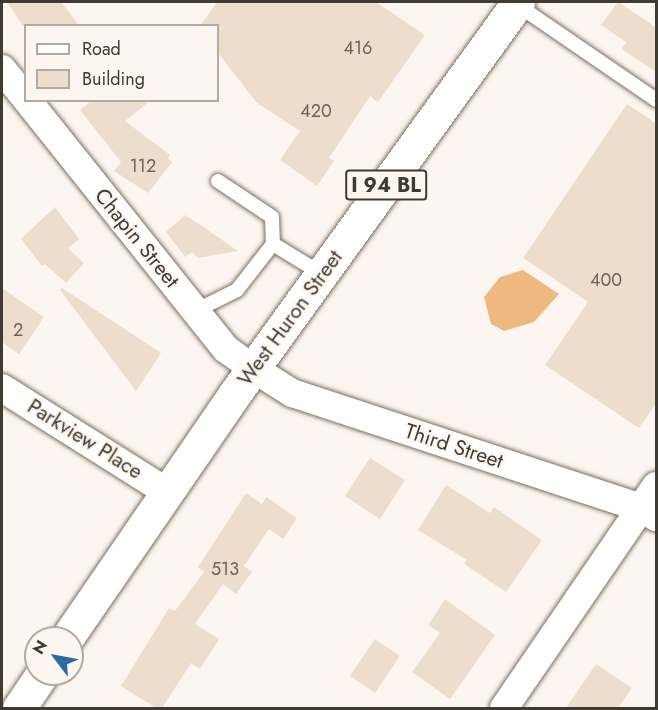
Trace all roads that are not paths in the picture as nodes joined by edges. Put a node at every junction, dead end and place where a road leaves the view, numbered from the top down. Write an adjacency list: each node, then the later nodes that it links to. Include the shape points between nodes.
1 (517, 3): 4 (lane); 8 (main road, West Huron Street / I 94 BL)
2 (2, 69): 3 (street, Chapin Street)
3 (24, 97)
4 (657, 100)
5 (28, 102): 9 (street, Chapin Street)
6 (218, 181): 7 (lane, via 272,217)
7 (273, 244): 8 (lane); 9 (lane, via 237,290)
8 (322, 274): 10 (main road, West Huron Street / I 94 BL)
9 (195, 311): 10 (street, Chapin Street, via 226,350)
10 (254, 369): 12 (main road, West Huron Street / I 94 BL); 13 (street, Third Street, via 292,393)
11 (2, 388): 12 (street, Parkview Place)
12 (167, 492): 14 (main road, West Huron Street / I 94 BL)
13 (652, 504): 17 (street)
14 (75, 626)
15 (34, 686): 16 (main road)
16 (19, 708)
17 (504, 708)

